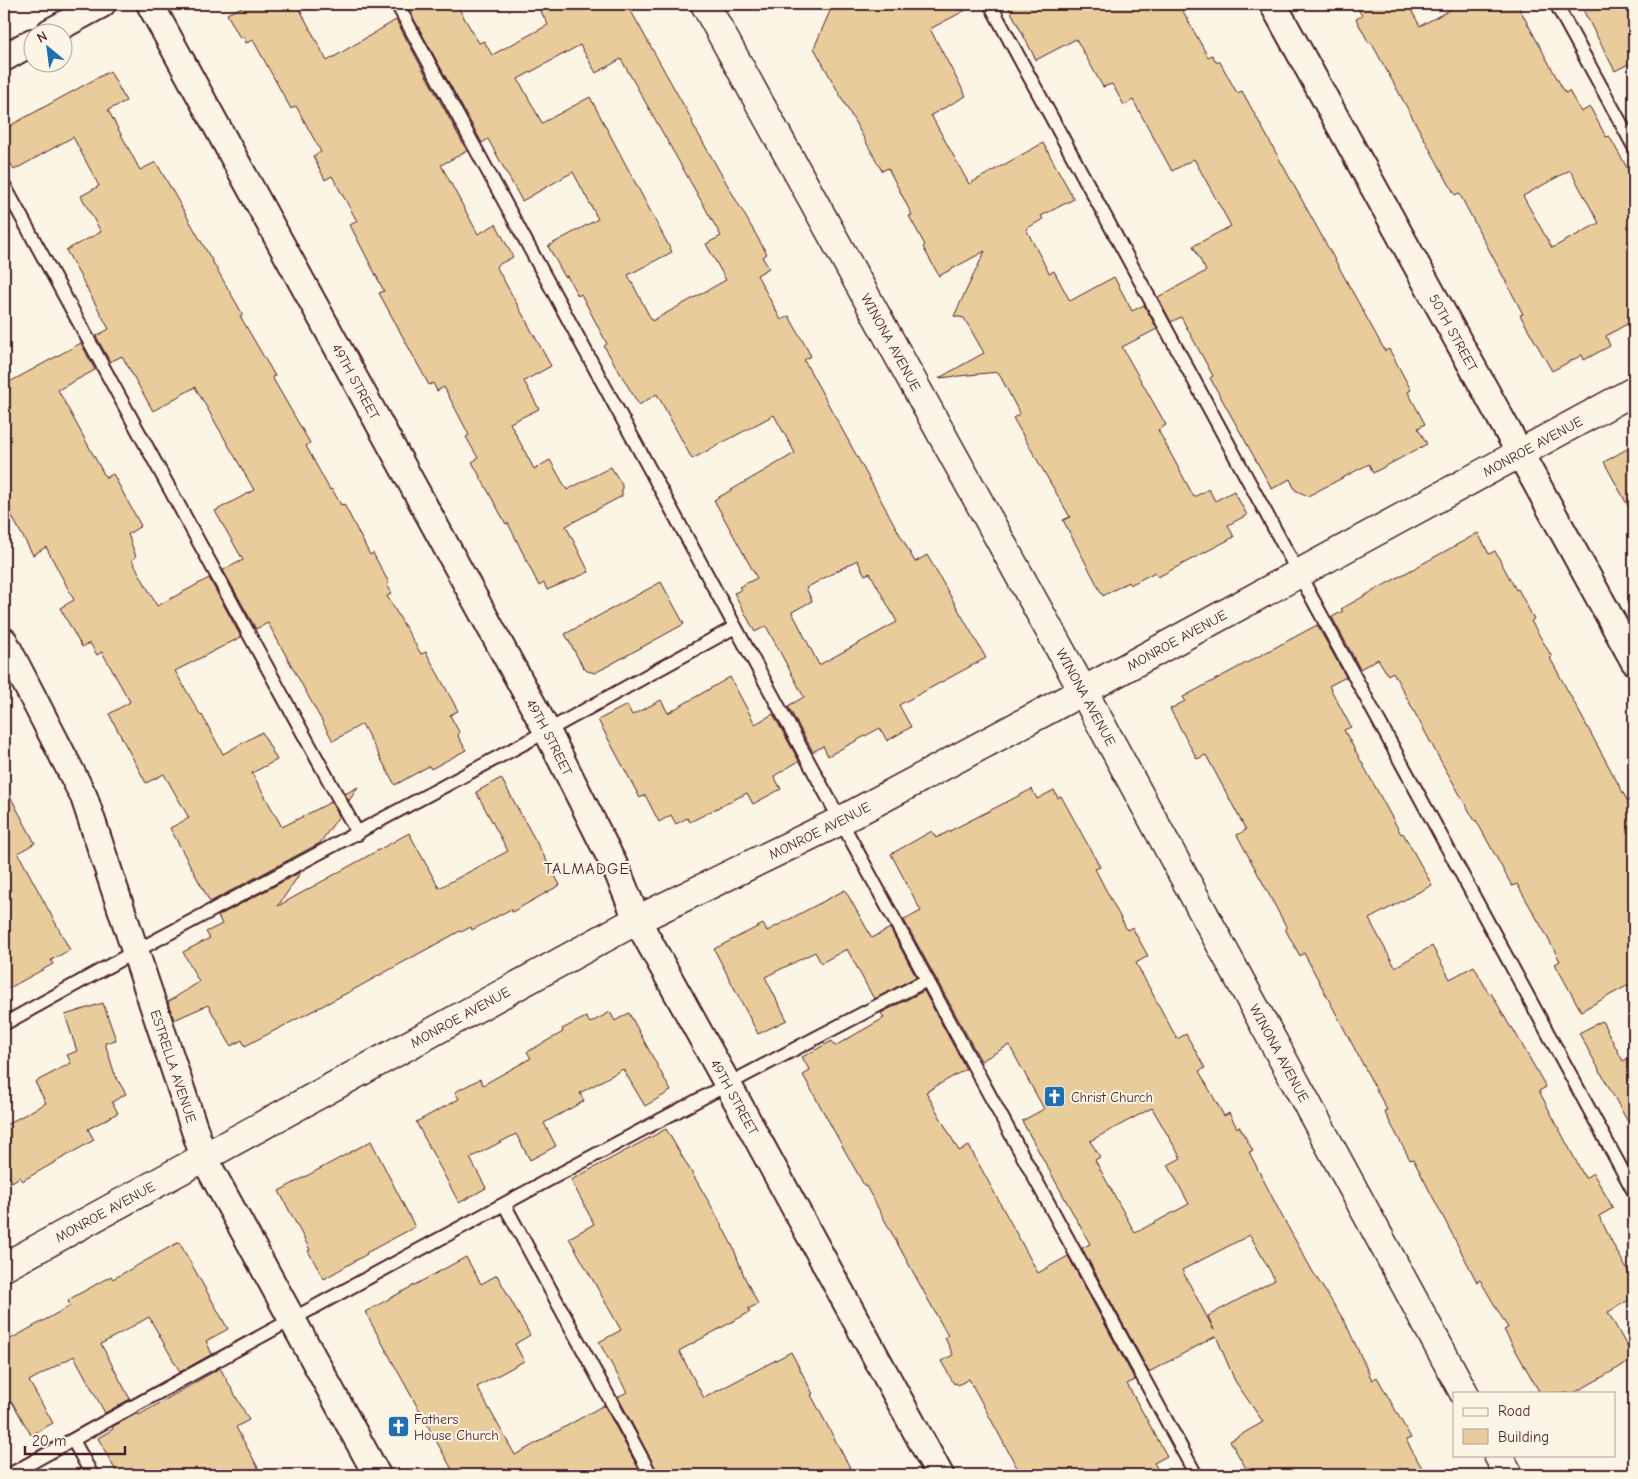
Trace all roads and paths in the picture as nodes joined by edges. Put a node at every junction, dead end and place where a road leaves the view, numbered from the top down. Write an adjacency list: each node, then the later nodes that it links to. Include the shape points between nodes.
1 (102, 4): 8 (street)
2 (150, 4): 20 (street, 49TH STREET)
3 (397, 4): 16 (lane)
4 (705, 4): 19 (street, WINONA AVENUE)
5 (990, 4): 15 (lane)
6 (1273, 4): 14 (street, 50TH STREET)
7 (1556, 4): 11 (lane)
8 (69, 22)
9 (22, 48): 10 (street)
10 (4, 58)
11 (1634, 147)
12 (4, 185): 22 (lane)
13 (1634, 391): 14 (street, MONROE AVENUE)
14 (1519, 453): 15 (street, MONROE AVENUE); 18 (street, 50TH STREET)
15 (1298, 573): 19 (street, MONROE AVENUE); 29 (lane)
16 (735, 627): 20 (lane); 21 (lane)
17 (4, 641): 24 (street, ESTRELLA AVENUE, via 84,797)
18 (1634, 661)
19 (1083, 691): 21 (street, MONROE AVENUE); 33 (street, WINONA AVENUE)
20 (547, 731): 22 (lane); 23 (street, 49TH STREET, via 618,873)
21 (840, 820): 23 (street, MONROE AVENUE); 25 (lane)
22 (358, 834): 24 (lane)
23 (637, 920): 27 (street, 49TH STREET); 28 (street, MONROE AVENUE)
24 (134, 952): 26 (lane); 28 (street, ESTRELLA AVENUE)
25 (926, 980): 27 (lane); 41 (lane)
26 (4, 1024)
27 (727, 1083): 30 (lane); 40 (street, 49TH STREET)
28 (204, 1158): 31 (street, MONROE AVENUE); 32 (street, ESTRELLA AVENUE)
29 (1634, 1192)
30 (504, 1204): 32 (lane); 39 (lane)
31 (4, 1267)
32 (293, 1318): 34 (lane); 38 (street, ESTRELLA AVENUE)
33 (1463, 1392)
34 (73, 1440): 36 (lane); 37 (lane)
35 (1499, 1456): 42 (street)
36 (8, 1475)
37 (92, 1475)
38 (378, 1475)
39 (651, 1475)
40 (940, 1475)
41 (1196, 1475)
42 (1509, 1475)

